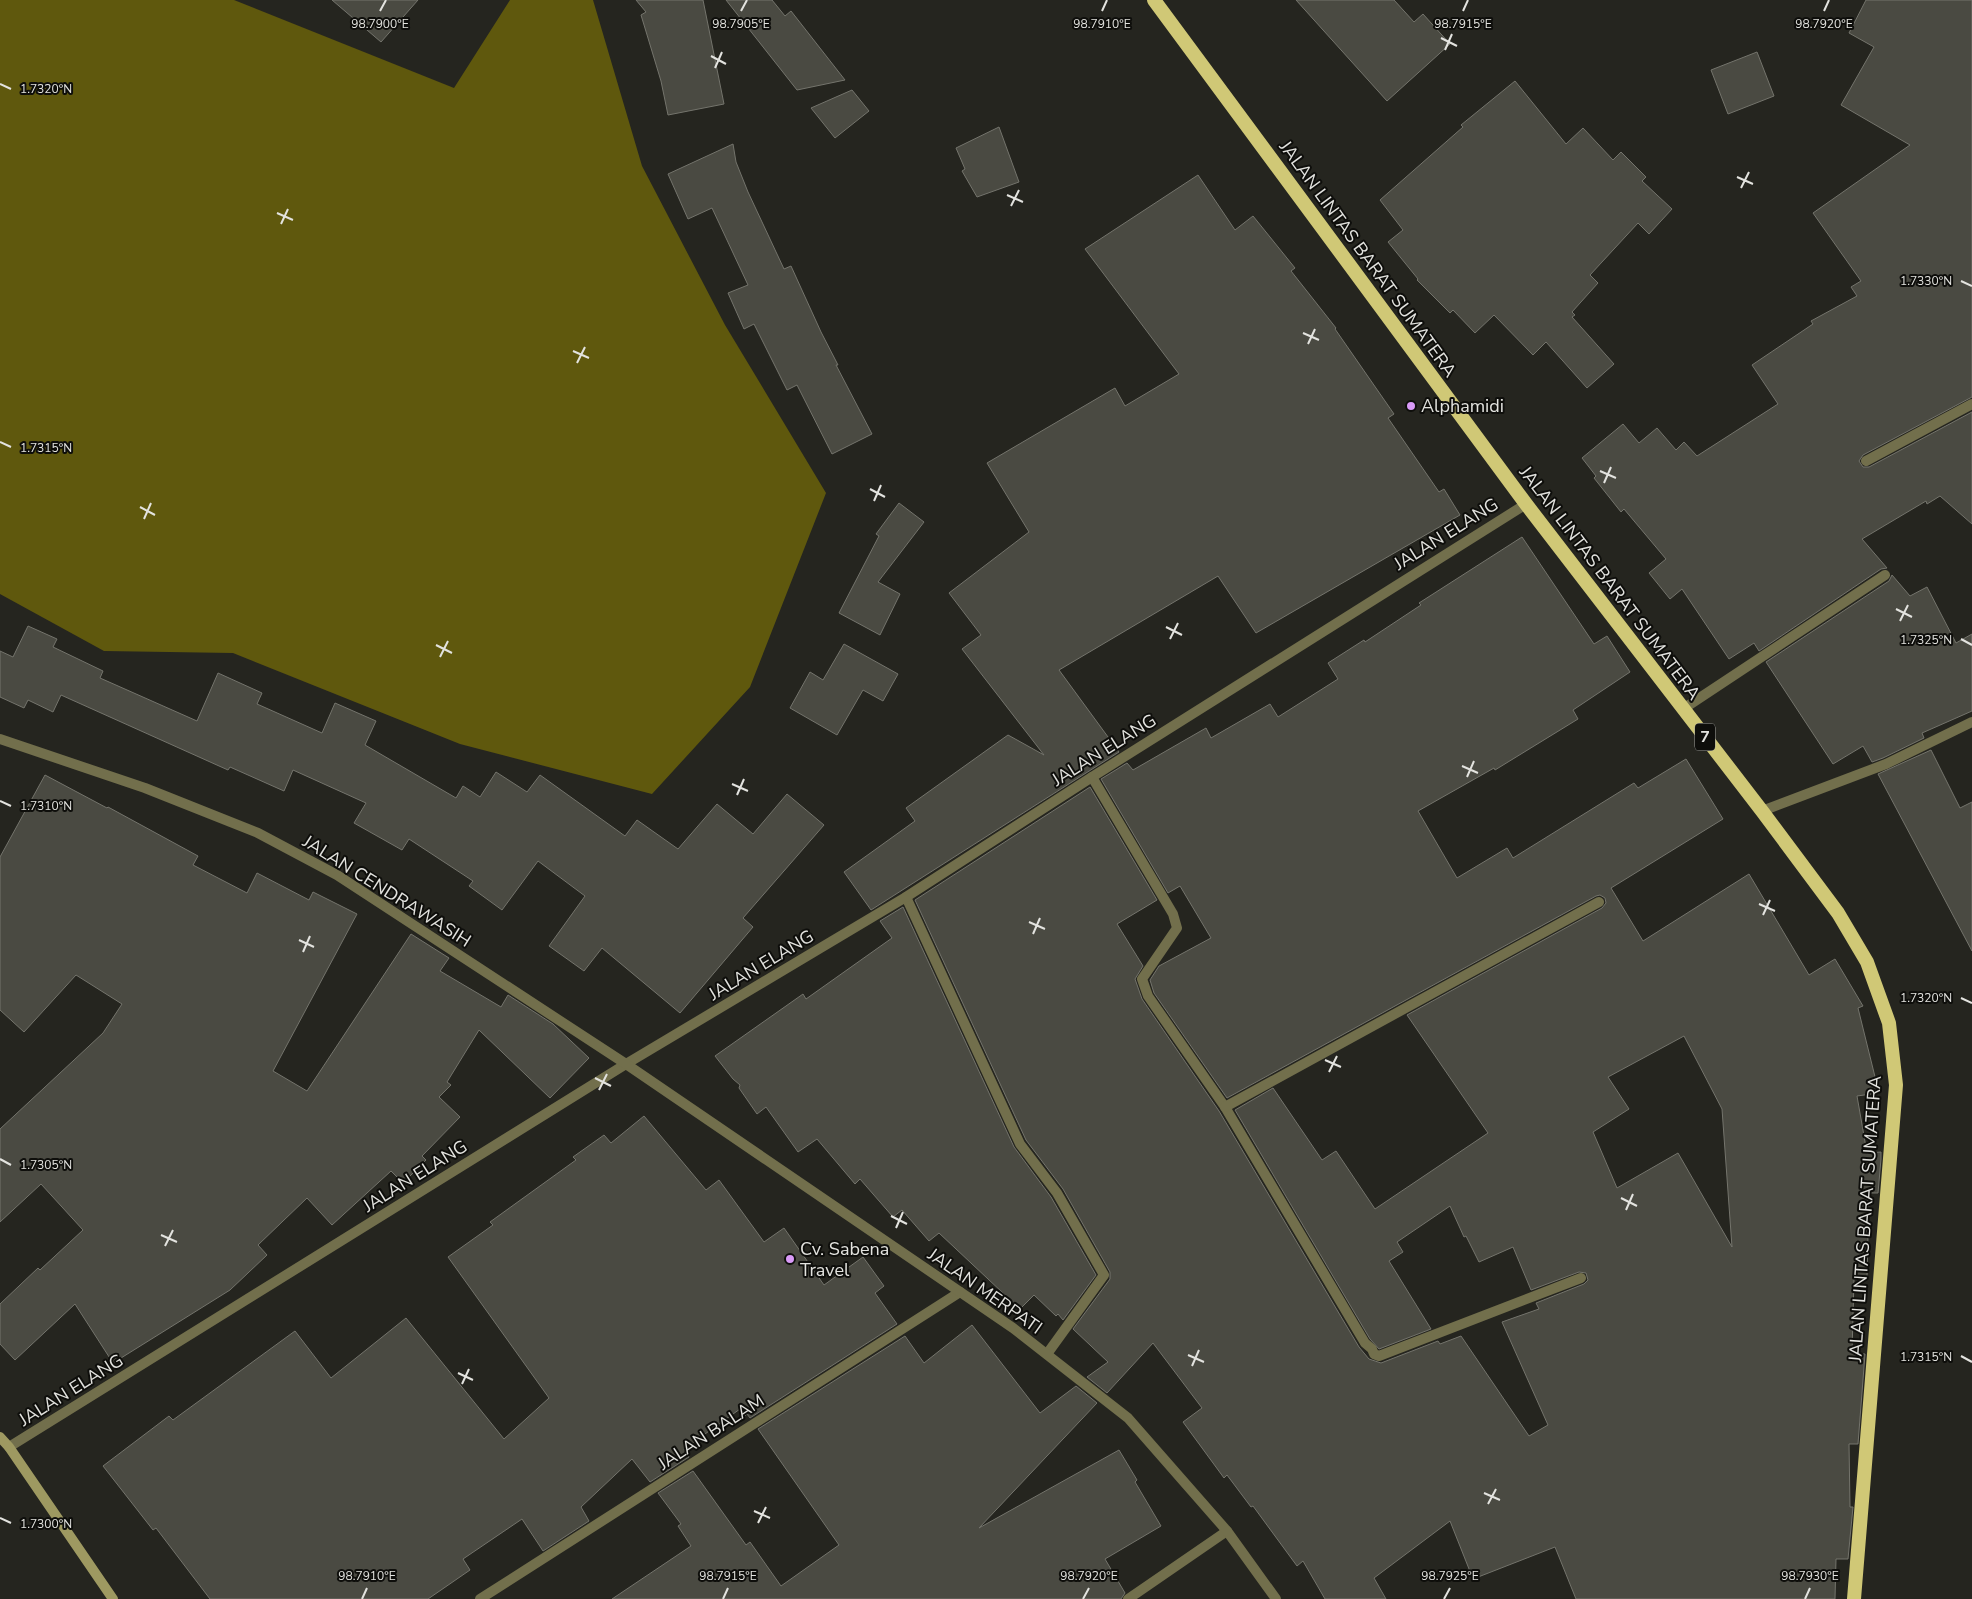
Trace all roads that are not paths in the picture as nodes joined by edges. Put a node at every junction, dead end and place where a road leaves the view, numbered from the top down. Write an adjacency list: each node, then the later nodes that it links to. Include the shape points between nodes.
1 (1154, 0): 4 (highway, JALAN LINTAS BARAT SUMATERA / 7)
2 (1972, 404): 3 (street)
3 (1866, 461)
4 (1526, 504): 6 (highway, JALAN LINTAS BARAT SUMATERA / 7); 9 (street, JALAN ELANG)
5 (1885, 575): 6 (street)
6 (1683, 709): 10 (highway, JALAN LINTAS BARAT SUMATERA / 7)
7 (1972, 722): 10 (street, via 1886,764)
8 (0, 739): 13 (street, JALAN CENDRAWASIH, via 145,788 258,833 337,875)
9 (1092, 777): 11 (street, JALAN ELANG); 14 (street, via 1173,914 1177,928 1142,979 1148,996)
10 (1762, 812): 25 (highway, JALAN LINTAS BARAT SUMATERA / 7, via 1838,913 1867,962 1889,1024 1896,1085)
11 (906, 897): 13 (street, JALAN ELANG); 17 (street, via 1020,1144 1057,1193 1104,1275)
12 (1599, 902): 14 (street)
13 (626, 1064): 16 (street, JALAN MERPATI); 19 (street, JALAN ELANG)
14 (1225, 1107): 15 (street, via 1365,1343 1378,1356)
15 (1581, 1278)
16 (960, 1292): 17 (street, JALAN MERPATI); 22 (street, JALAN BALAM)
17 (1047, 1354): 20 (street, JALAN MERPATI, via 1128,1418)
18 (0, 1437): 19 (main road)
19 (9, 1448): 21 (main road)
20 (1227, 1531): 23 (street); 24 (street, JALAN MERPATI)
21 (113, 1599)
22 (480, 1599)
23 (1128, 1599)
24 (1276, 1599)
25 (1854, 1599)

